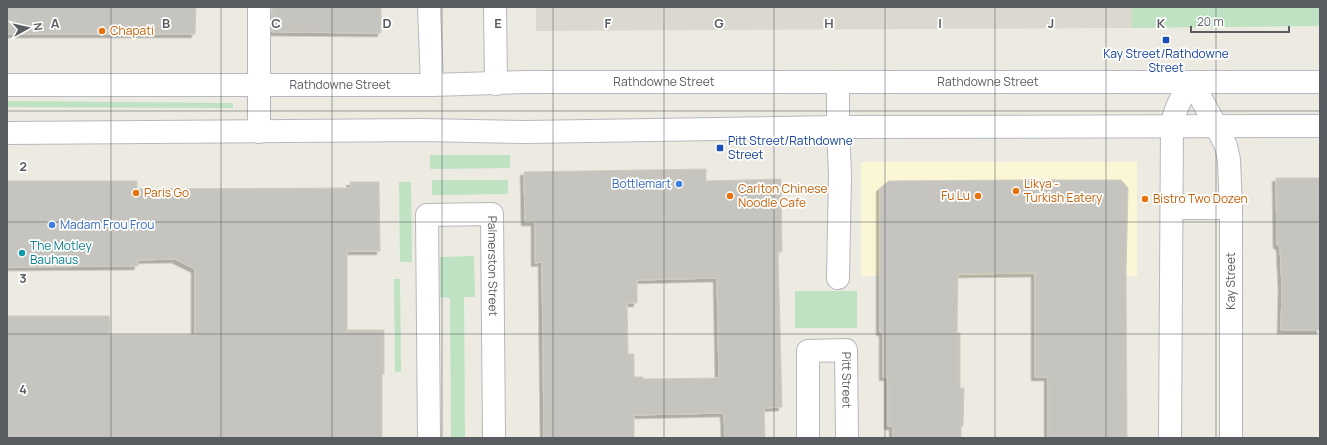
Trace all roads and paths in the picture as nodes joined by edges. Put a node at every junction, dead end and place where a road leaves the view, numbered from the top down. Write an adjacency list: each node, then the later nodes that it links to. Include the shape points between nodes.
1 (259, 7): 9 (main road)
2 (429, 7): 10 (main road)
3 (495, 7): 8 (main road)
4 (838, 82): 5 (main road, Rathdowne Street); 8 (main road, Rathdowne Street); 14 (main road)
5 (1192, 82): 6 (main road, Rathdowne Street); 11 (main road, via 1179,103); 12 (main road, Kay Street)
6 (1320, 82)
7 (7, 84): 9 (main road, Rathdowne Street)
8 (496, 84): 10 (main road, Rathdowne Street)
9 (258, 86): 10 (main road, Rathdowne Street); 15 (main road)
10 (432, 86)
11 (1172, 126): 12 (main road); 14 (main road); 17 (main road)
12 (1216, 126): 13 (main road); 18 (main road, Kay Street, via 1228,152)
13 (1320, 126)
14 (838, 127): 15 (main road, via 526,132); 19 (main road)
15 (259, 132): 16 (main road)
16 (7, 133)
17 (1172, 208): 18 (main road); 24 (main road)
18 (1231, 208): 25 (main road, Kay Street)
19 (838, 278)
20 (429, 438): 21 (main road, Palmerston Street, via 427,215 485,214 492,214)
21 (494, 438)
22 (808, 438): 23 (main road, Pitt Street, via 808,351 846,350)
23 (847, 438)
24 (1170, 438)
25 (1231, 438)

